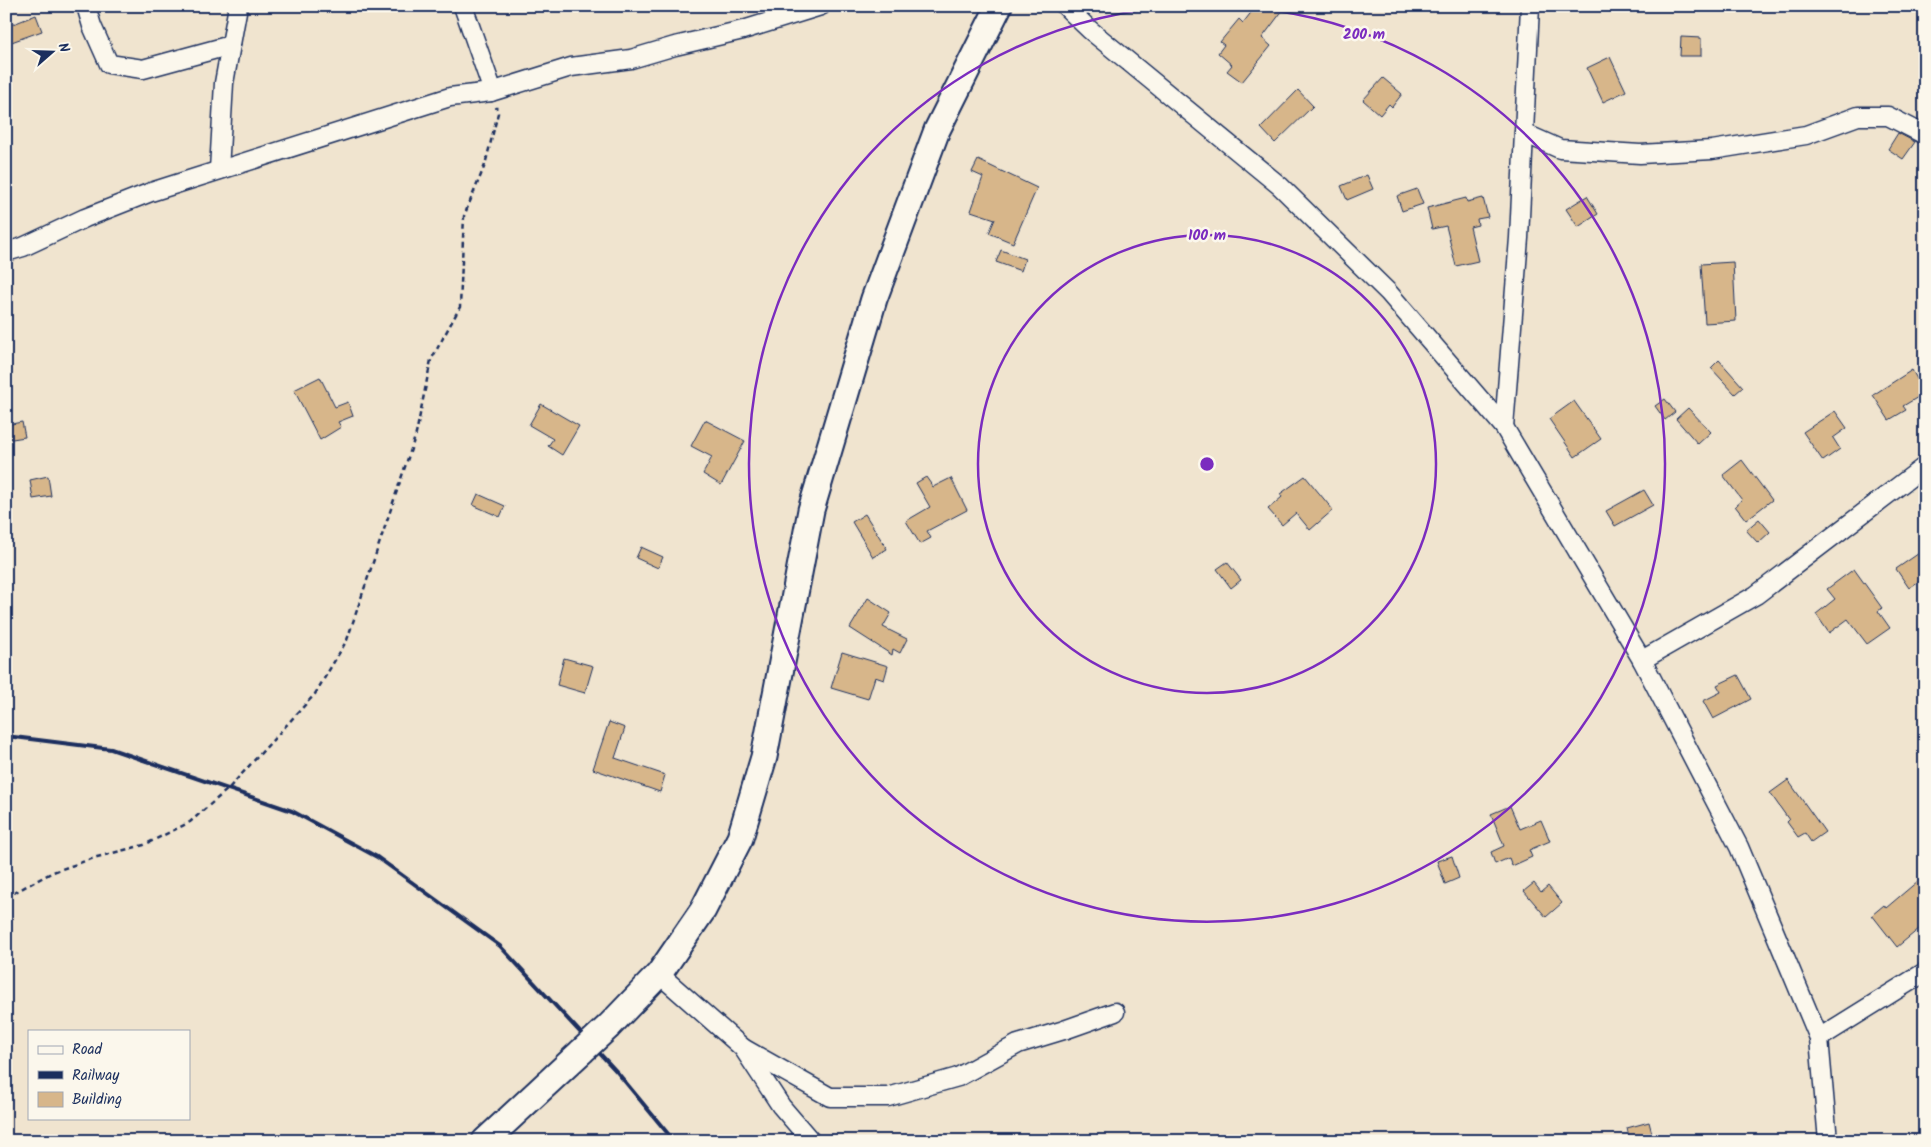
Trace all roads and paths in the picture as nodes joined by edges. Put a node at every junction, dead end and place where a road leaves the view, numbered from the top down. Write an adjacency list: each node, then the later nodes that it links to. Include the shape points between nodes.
1 (86, 6): 8 (street, via 109,64 143,69)
2 (238, 6): 8 (street)
3 (463, 6): 9 (street)
4 (821, 6): 9 (street, via 631,59 571,67)
5 (1065, 6): 14 (street, via 1280,186 1388,292)
6 (1530, 6): 10 (street)
7 (997, 7): 19 (main road, via 937,130 874,299 811,510 764,757 740,838 703,910)
8 (231, 45): 12 (street, via 224,83)
9 (491, 92): 12 (street, via 450,97); 17 (path, via 498,113 485,166 464,216 460,307 431,360 416,434 347,640 315,694 228,789 190,822 144,845 54,872)
10 (1524, 133): 11 (street, via 1560,149 1640,154 1712,150 1797,137 1858,116 1888,116); 14 (street)
11 (1925, 135)
12 (219, 170): 13 (street, via 151,192)
13 (6, 252)
14 (1504, 427): 16 (street)
15 (1925, 466): 16 (street, via 1756,595)
16 (1642, 660): 21 (street, via 1739,847)
17 (6, 897)
18 (1925, 972): 21 (street)
19 (659, 974): 22 (street); 23 (main road, bridge, via 609,1026)
20 (1114, 1012): 22 (street, via 1018,1044 958,1077 888,1097 830,1097)
21 (1819, 1038): 25 (street)
22 (743, 1048): 24 (street, via 781,1106)
23 (485, 1141)
24 (811, 1141)
25 (1828, 1141)

